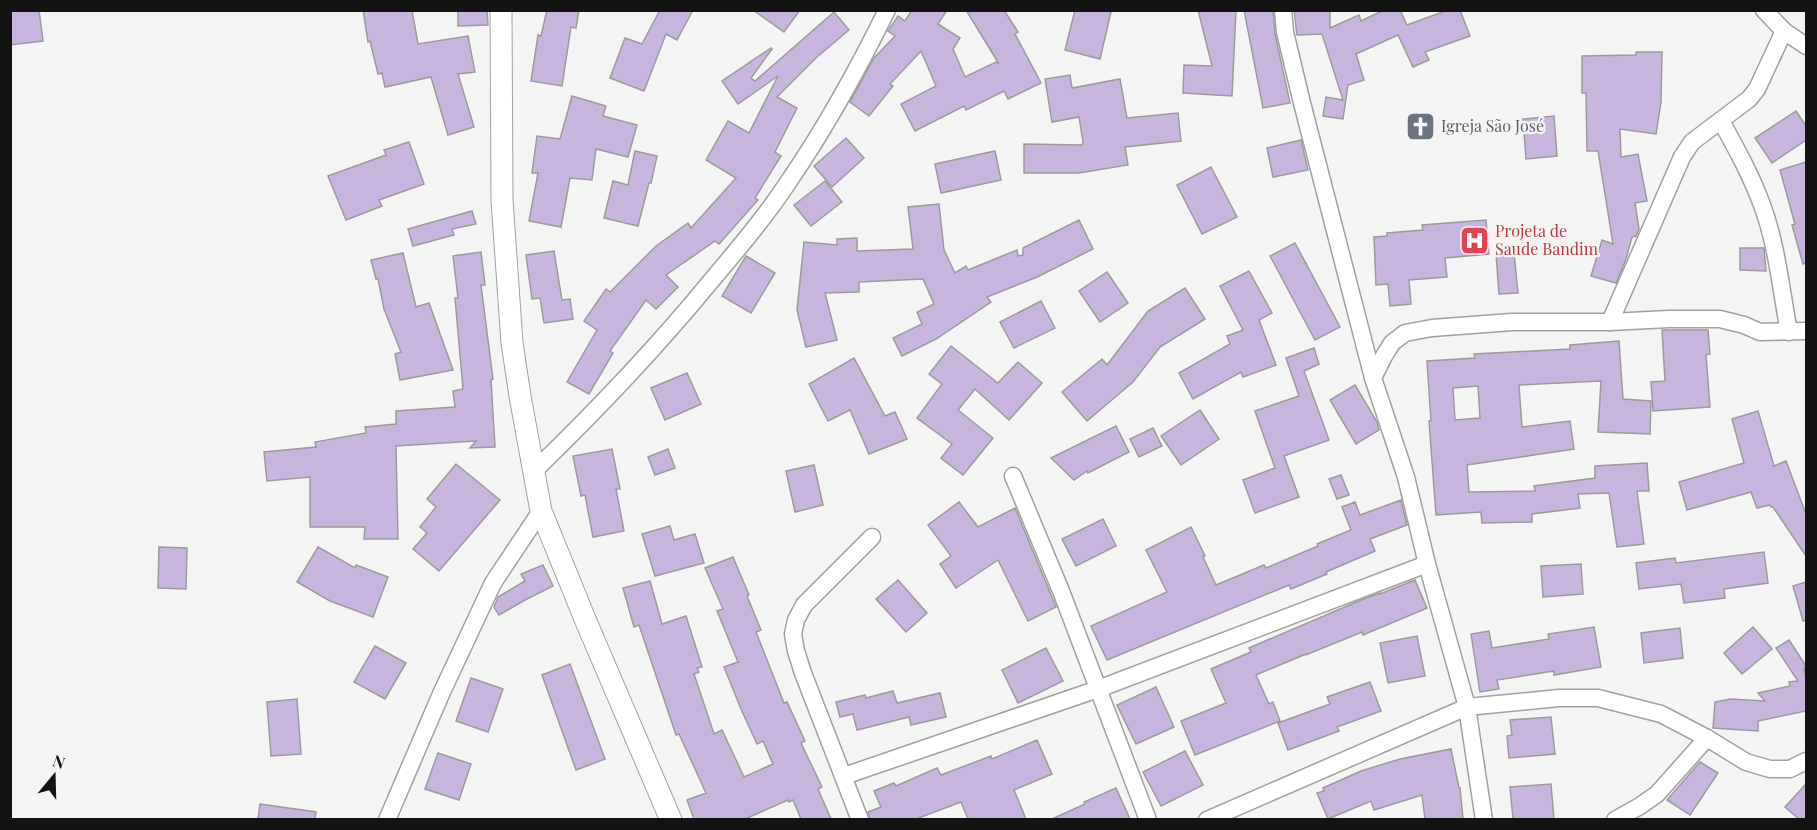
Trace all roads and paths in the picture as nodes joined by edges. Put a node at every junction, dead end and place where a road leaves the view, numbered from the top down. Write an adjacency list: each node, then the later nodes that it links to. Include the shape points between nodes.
1 (501, 10): 12 (street, via 502,200 513,343)
2 (886, 10): 12 (street, via 789,181 739,248 671,329)
3 (1283, 10): 11 (street, via 1302,103)
4 (1764, 10): 5 (street)
5 (1784, 31): 6 (street); 7 (street, via 1757,89)
6 (1806, 46)
7 (1721, 121): 8 (street, via 1692,142 1682,157); 10 (street, via 1762,206)
8 (1610, 322): 10 (street, via 1720,319 1760,332); 11 (street, via 1512,322 1405,333 1392,343)
9 (1806, 331): 10 (street)
10 (1789, 332)
11 (1373, 378): 16 (street, via 1406,477)
12 (534, 471): 14 (street)
13 (1013, 476): 17 (street)
14 (542, 511): 22 (street, via 493,583); 23 (street)
15 (872, 537): 21 (street, via 804,605 794,634 803,673)
16 (1427, 564): 17 (street); 18 (street)
17 (1098, 689): 21 (street); 25 (street)
18 (1467, 707): 19 (street, via 1598,698 1661,714); 26 (street); 27 (street)
19 (1707, 738): 20 (street, via 1746,762 1770,769 1790,769); 28 (street, via 1657,794)
20 (1806, 761)
21 (844, 776): 24 (street)
22 (387, 819)
23 (671, 819)
24 (860, 819)
25 (1148, 819)
26 (1207, 819)
27 (1484, 819)
28 (1615, 819)

